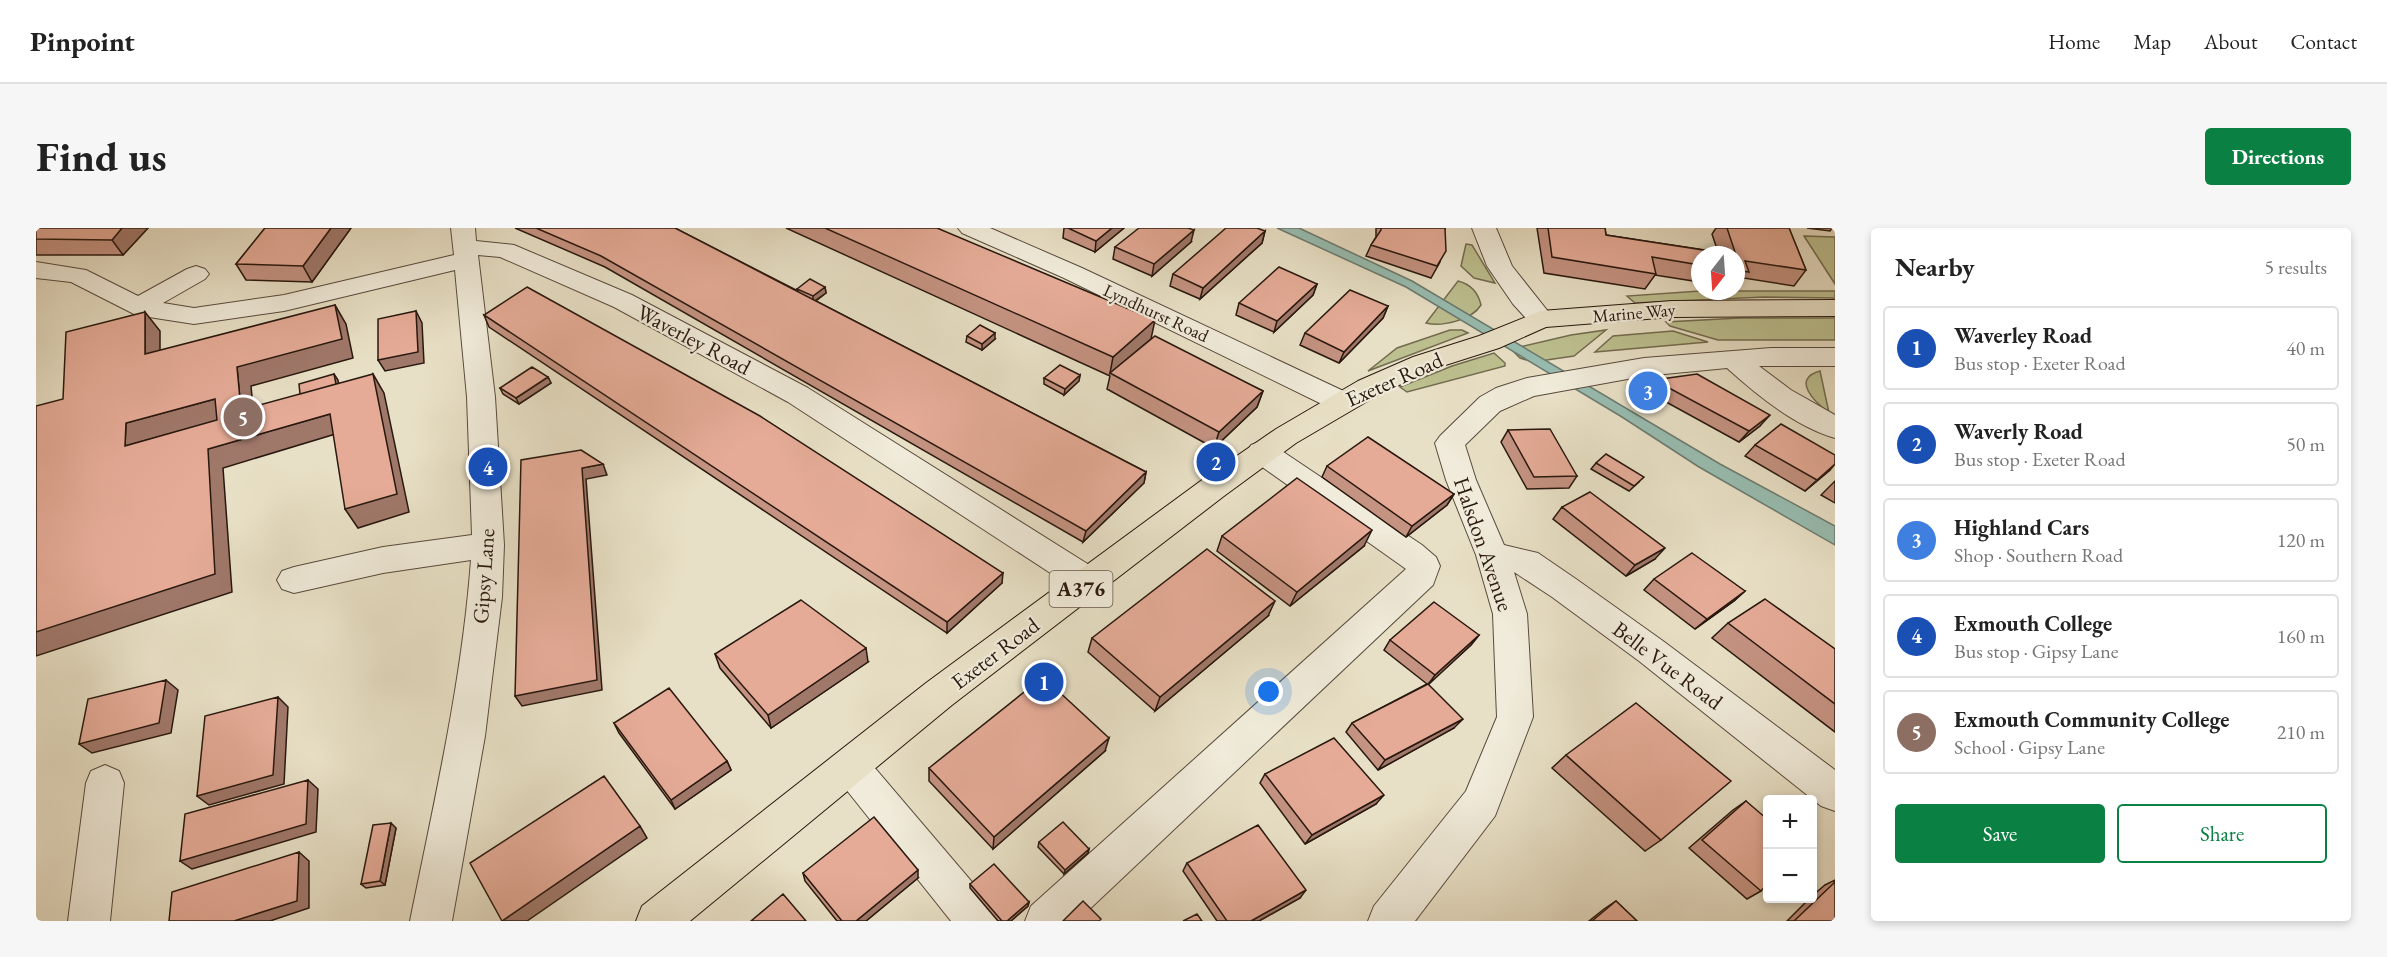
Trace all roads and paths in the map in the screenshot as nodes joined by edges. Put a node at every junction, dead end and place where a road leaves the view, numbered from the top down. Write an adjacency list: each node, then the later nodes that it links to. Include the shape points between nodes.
1 (970, 228): 11 (street, Lyndhurst Road)
2 (1484, 228): 8 (street, via 1490,251 1504,275)
3 (464, 245): 6 (street, Waverley Road, via 284,303 194,316); 14 (street, Gipsy Lane, via 481,397); 17 (street, Waverley Road, via 504,250 623,301 798,395)
4 (36, 270): 6 (street, Waverley Road, via 77,275)
5 (196, 274): 6 (street)
6 (139, 306)
7 (1835, 308): 8 (highway, Marine Way / A376, via 1672,309)
8 (1541, 320): 11 (highway, Exeter Road / A376, via 1424,363)
9 (1835, 357): 10 (street)
10 (1733, 358): 12 (street, via 1798,409); 15 (street, Halsdon Avenue, via 1630,368 1545,384 1499,399 1471,420 1450,443)
11 (1342, 402): 13 (highway, Exeter Road / A376)
12 (1835, 428)
13 (1262, 452): 17 (highway, Exeter Road / A376); 25 (street, via 1411,554 1424,566 1421,576)
14 (488, 545): 16 (street, via 383,560); 22 (street, Gipsy Lane, via 466,736)
15 (1492, 555): 20 (street, Belle Vue Road, via 1526,562 1545,575); 26 (street, Halsdon Avenue, via 1510,614 1515,717 1481,804)
16 (294, 580)
17 (1090, 582): 18 (highway, Exeter Road / A376)
18 (850, 766): 23 (highway, Exeter Road / A376); 24 (street)
19 (105, 783): 21 (street)
20 (1835, 793)
21 (89, 921)
22 (431, 921)
23 (657, 921)
24 (980, 921)
25 (1046, 921)
26 (1389, 921)

